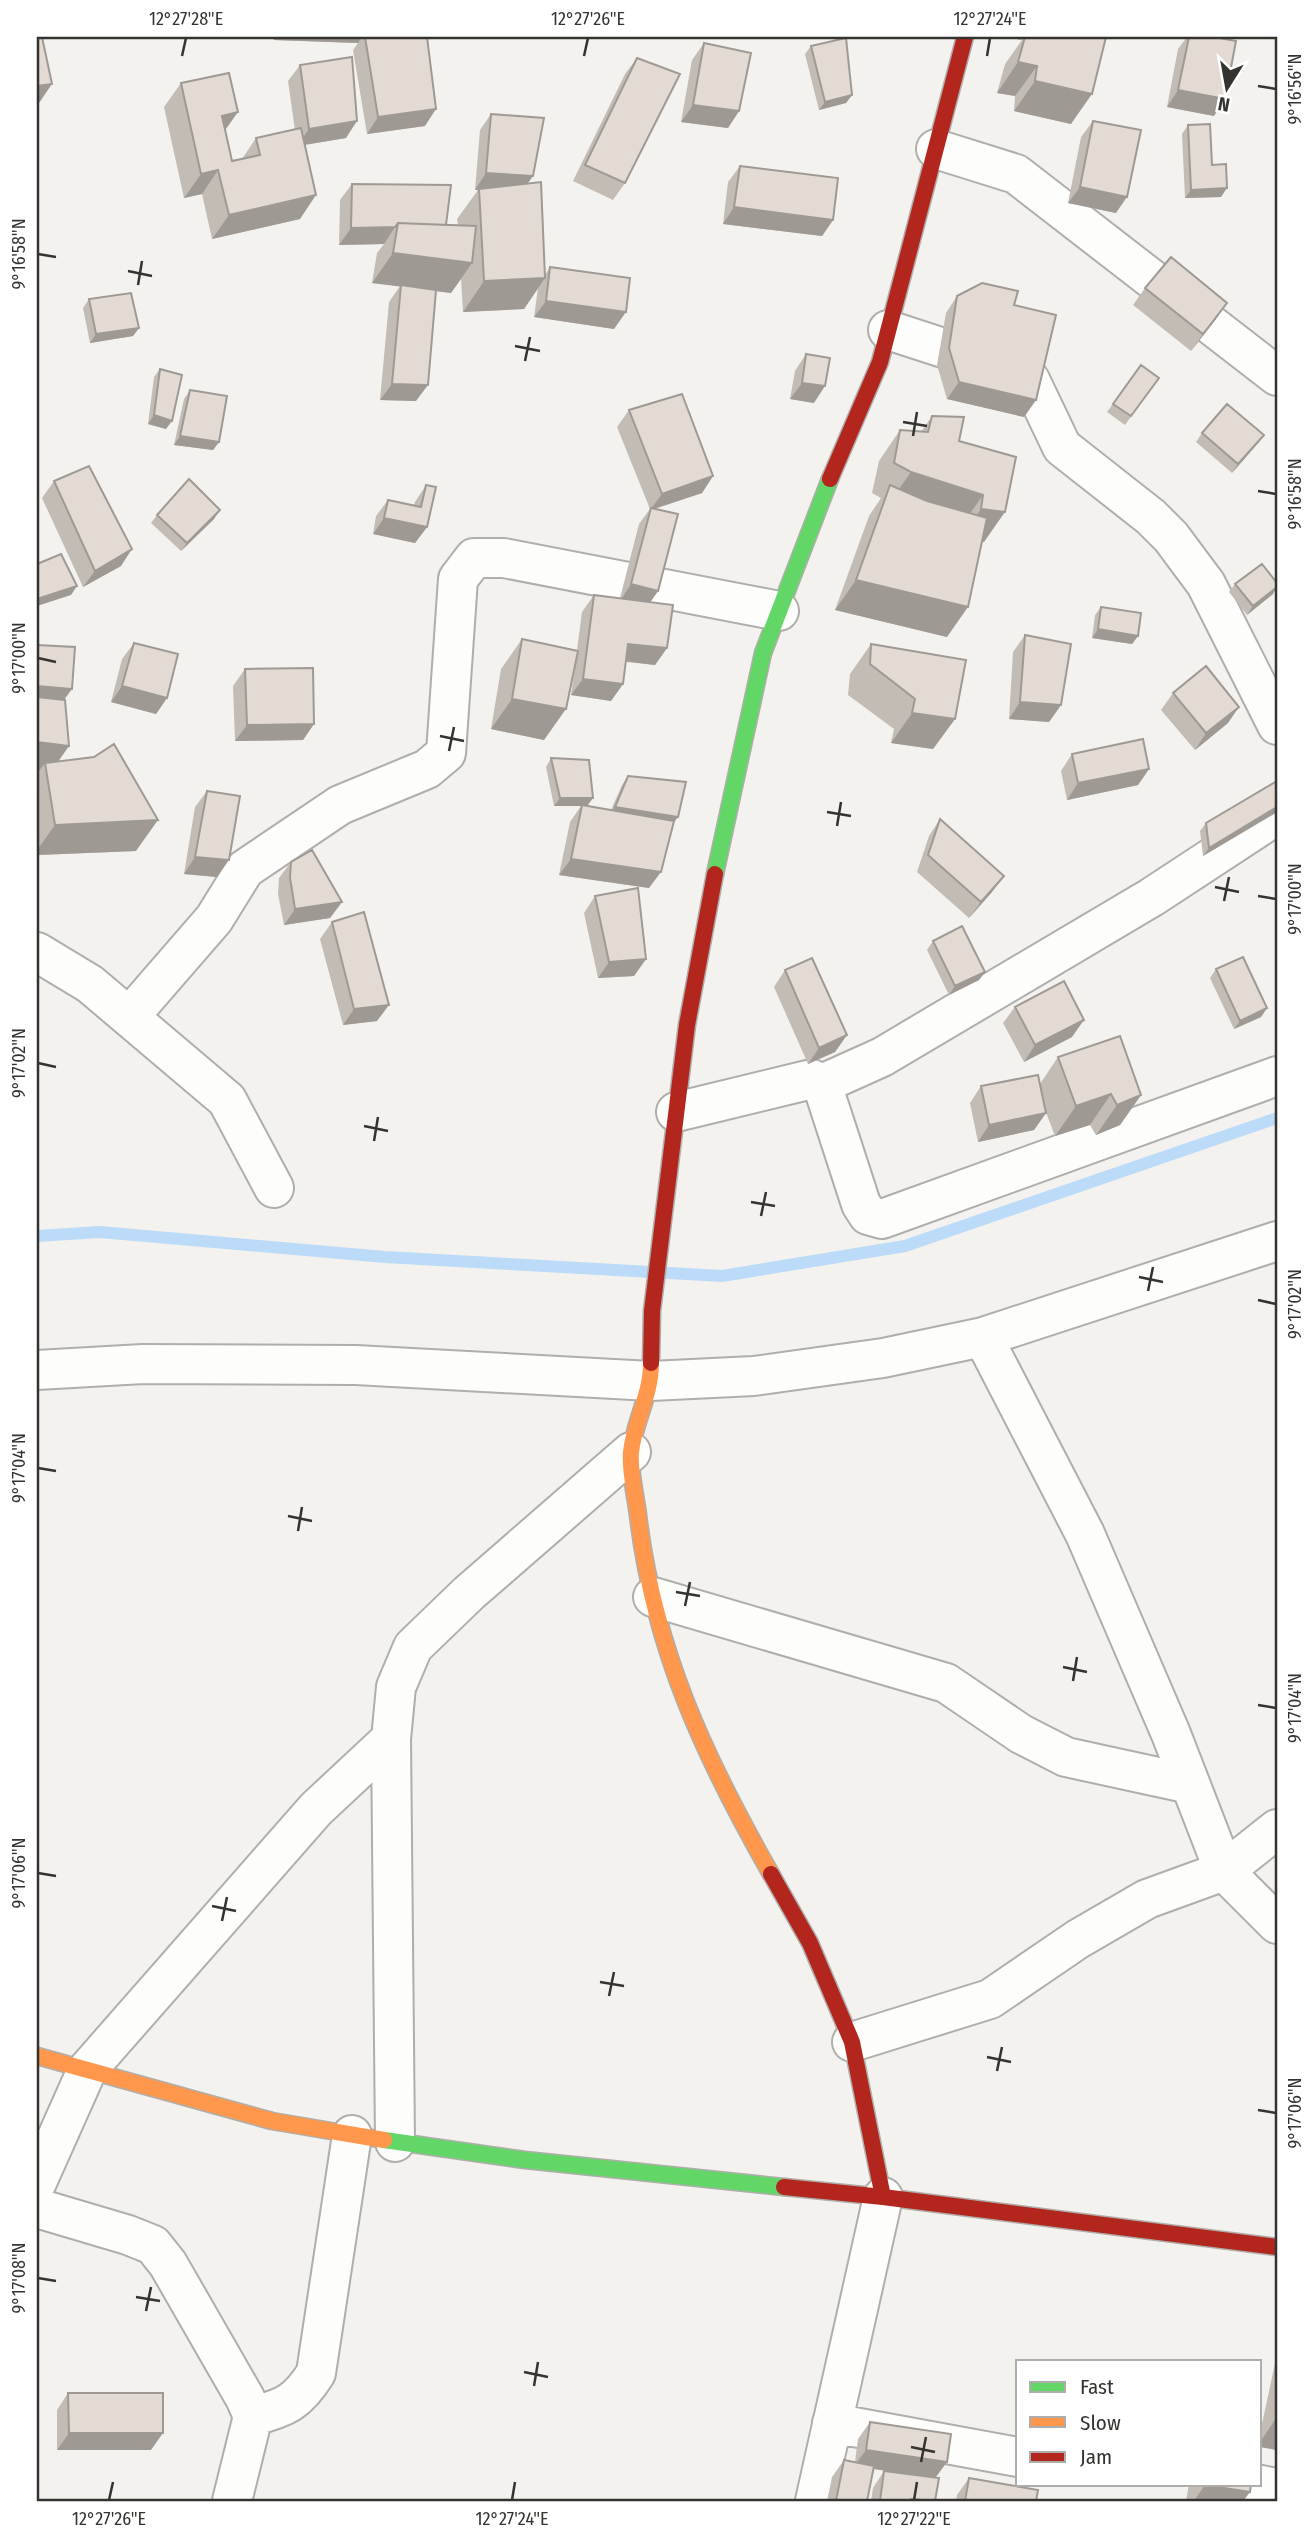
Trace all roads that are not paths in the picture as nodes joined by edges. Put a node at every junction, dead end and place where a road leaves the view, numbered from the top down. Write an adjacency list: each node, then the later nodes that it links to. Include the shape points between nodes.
1 (965, 37): 2 (street)
2 (936, 149): 3 (street); 4 (street, via 1016,174)
3 (888, 330): 5 (street, via 880,362); 6 (street, via 1030,380 1062,447 1151,517 1206,584)
4 (1277, 376)
5 (779, 611): 9 (street, via 504,558 474,558 458,579 446,753 427,769 340,805 245,869 214,919); 12 (street, via 763,653 723,827)
6 (1277, 725)
7 (1277, 815): 11 (street, via 1152,897 882,1058)
8 (37, 952): 9 (street, via 90,984)
9 (129, 1017): 13 (street, via 228,1100)
10 (1277, 1076): 11 (street, via 883,1219 868,1215 861,1204)
11 (822, 1084): 12 (street, via 812,1079)
12 (676, 1112): 17 (street, via 652,1311)
13 (274, 1188)
14 (1277, 1241): 15 (street)
15 (984, 1336): 17 (street, via 883,1358 754,1376); 21 (street, via 1085,1534)
16 (37, 1370): 17 (street, via 143,1364 356,1365)
17 (651, 1381): 18 (street)
18 (631, 1452): 19 (street, via 644,1563); 20 (street, via 413,1647 396,1687)
19 (653, 1597): 21 (street, via 946,1683 1021,1734 1066,1757); 25 (street, via 669,1659 706,1753 810,1942)
20 (391, 1739): 27 (street, via 316,1809); 29 (street)
21 (1190, 1784): 23 (street)
22 (1277, 1829): 23 (street)
23 (1224, 1871): 24 (street); 25 (street, via 1147,1899 990,1999)
24 (1277, 1924)
25 (852, 2042): 31 (street)
26 (37, 2056): 27 (street)
27 (87, 2070): 28 (street, via 272,2121); 30 (street)
28 (352, 2135): 29 (street); 34 (street, via 316,2372 305,2391 284,2408)
29 (395, 2142): 31 (street)
30 (37, 2182)
31 (883, 2197): 33 (street); 35 (street)
32 (37, 2208): 34 (street, via 153,2245)
33 (1277, 2248)
34 (253, 2416): 37 (street)
35 (832, 2423): 36 (street); 38 (street)
36 (1016, 2457)
37 (232, 2501)
38 (815, 2501)

